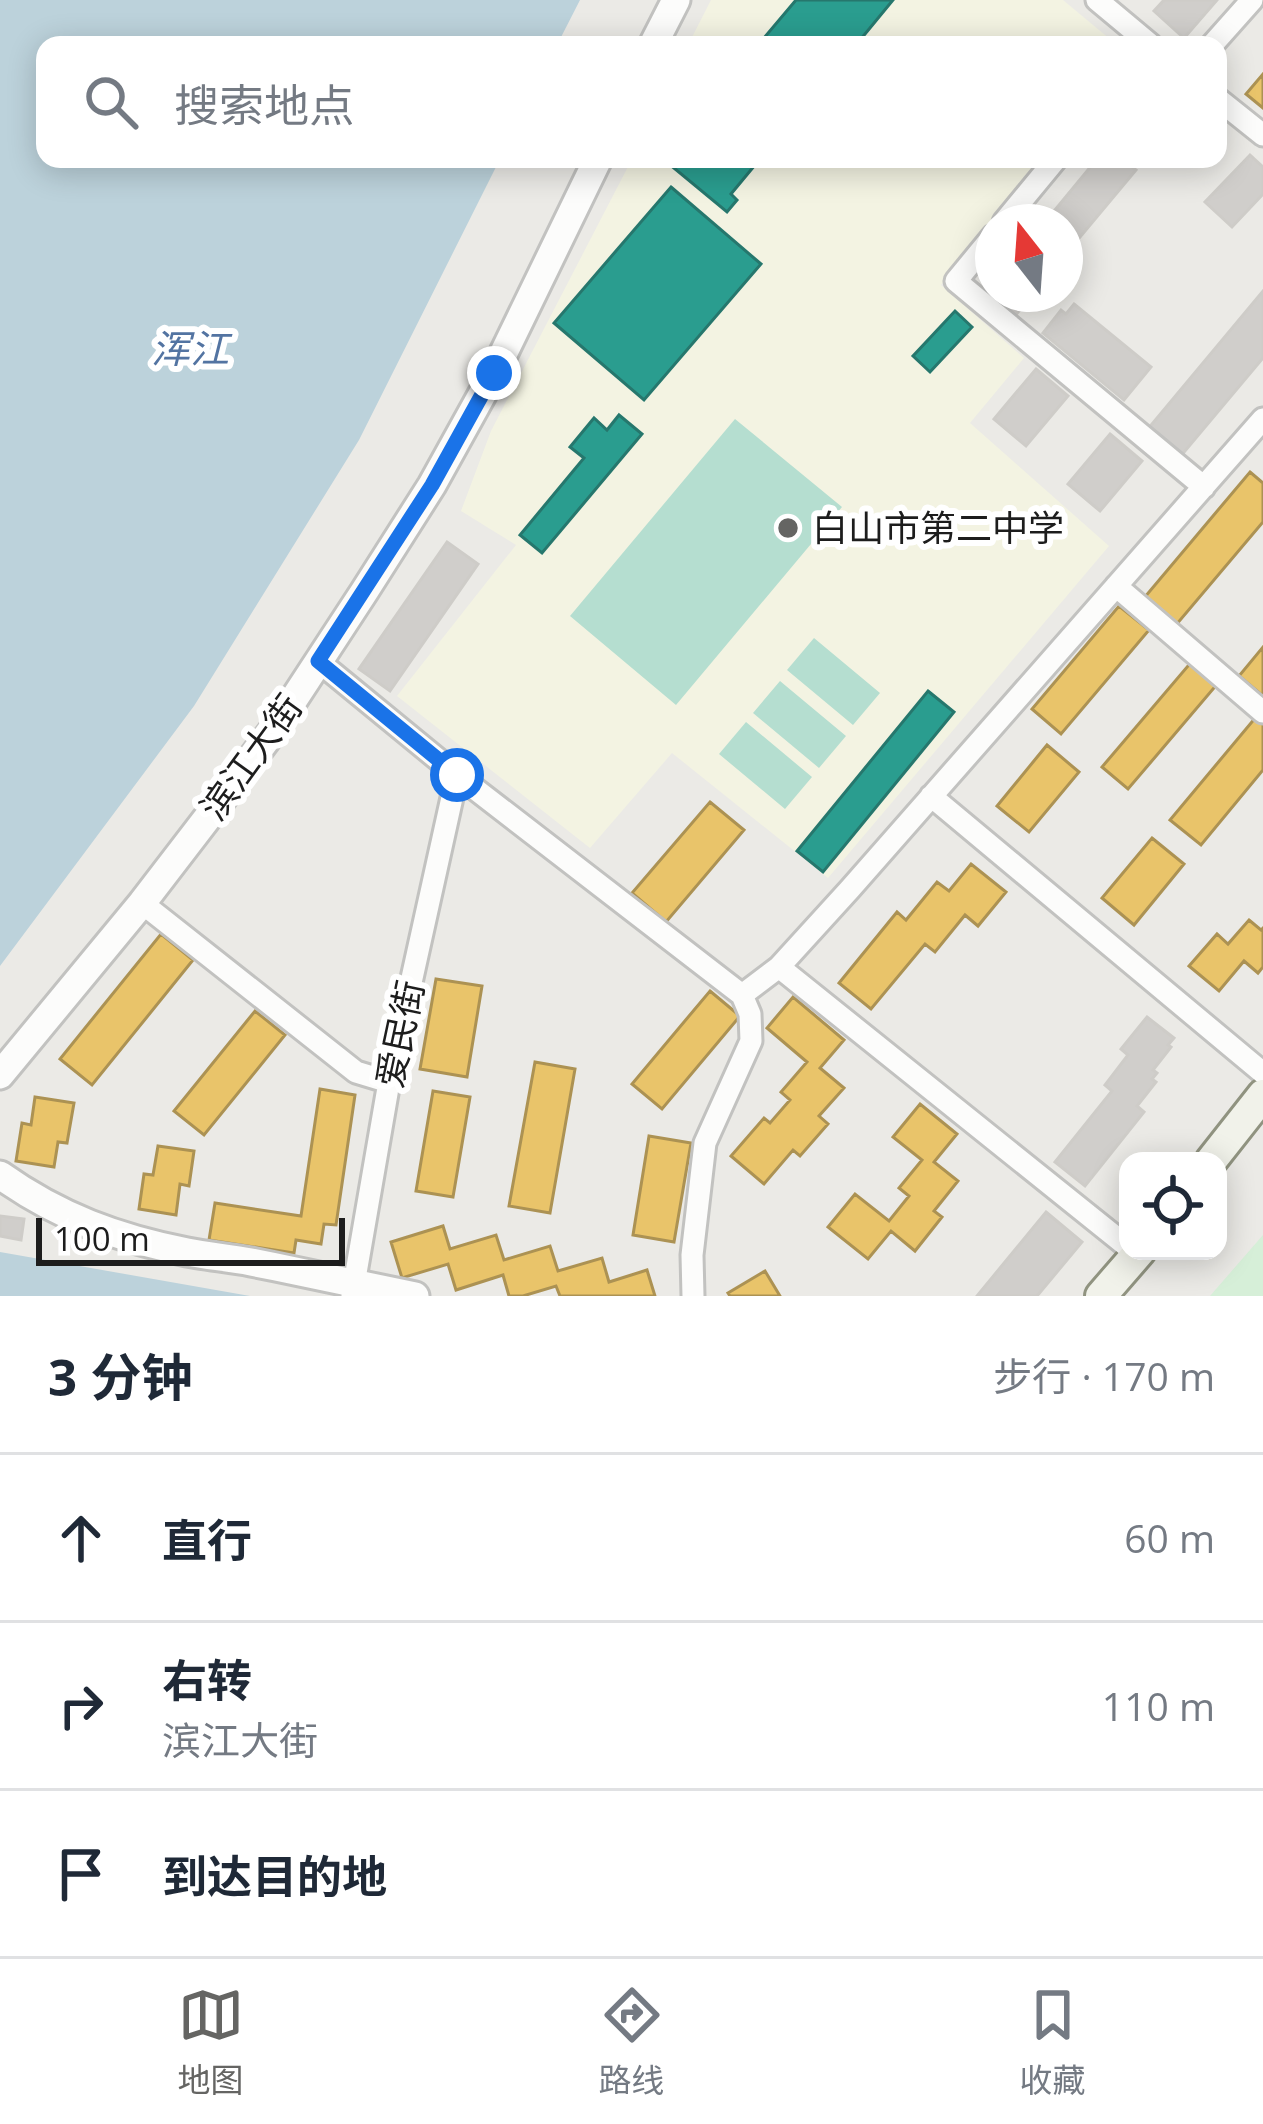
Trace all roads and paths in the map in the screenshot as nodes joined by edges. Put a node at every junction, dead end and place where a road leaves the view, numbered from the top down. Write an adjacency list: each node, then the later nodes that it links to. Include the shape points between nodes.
1 (676, 0): 4 (street)
2 (1097, 0): 5 (street)
3 (1252, 0): 6 (street)
4 (658, 36)
5 (1139, 36)
6 (1220, 36)
7 (1227, 106): 8 (street)
8 (1263, 135)
9 (594, 168): 18 (street, 滨江大街, via 432,485)
10 (1049, 168): 11 (street)
11 (1019, 204)
12 (975, 258): 13 (street, via 956,281)
13 (975, 297)
14 (993, 312): 16 (street)
15 (1262, 424): 16 (street)
16 (1204, 487): 17 (street)
17 (1116, 586): 19 (street); 21 (street)
18 (318, 661): 20 (street); 22 (street, 滨江大街)
19 (1263, 712)
20 (457, 775): 24 (street); 27 (street, 爱民街)
21 (932, 796): 23 (street); 25 (street)
22 (142, 903): 26 (street, 滨江大街); 27 (street, via 356,1072)
23 (778, 967): 24 (street); 31 (street)
24 (742, 995): 35 (street, via 751,1041 705,1143)
25 (1263, 1073)
26 (0, 1075)
27 (388, 1082): 33 (street, 爱民街)
28 (1263, 1095): 29 (main road)
29 (1218, 1152)
30 (0, 1175): 33 (street, via 106,1232)
31 (1119, 1238)
32 (1128, 1260): 36 (main road)
33 (353, 1290): 34 (street)
34 (415, 1296)
35 (693, 1296)
36 (1101, 1296)

